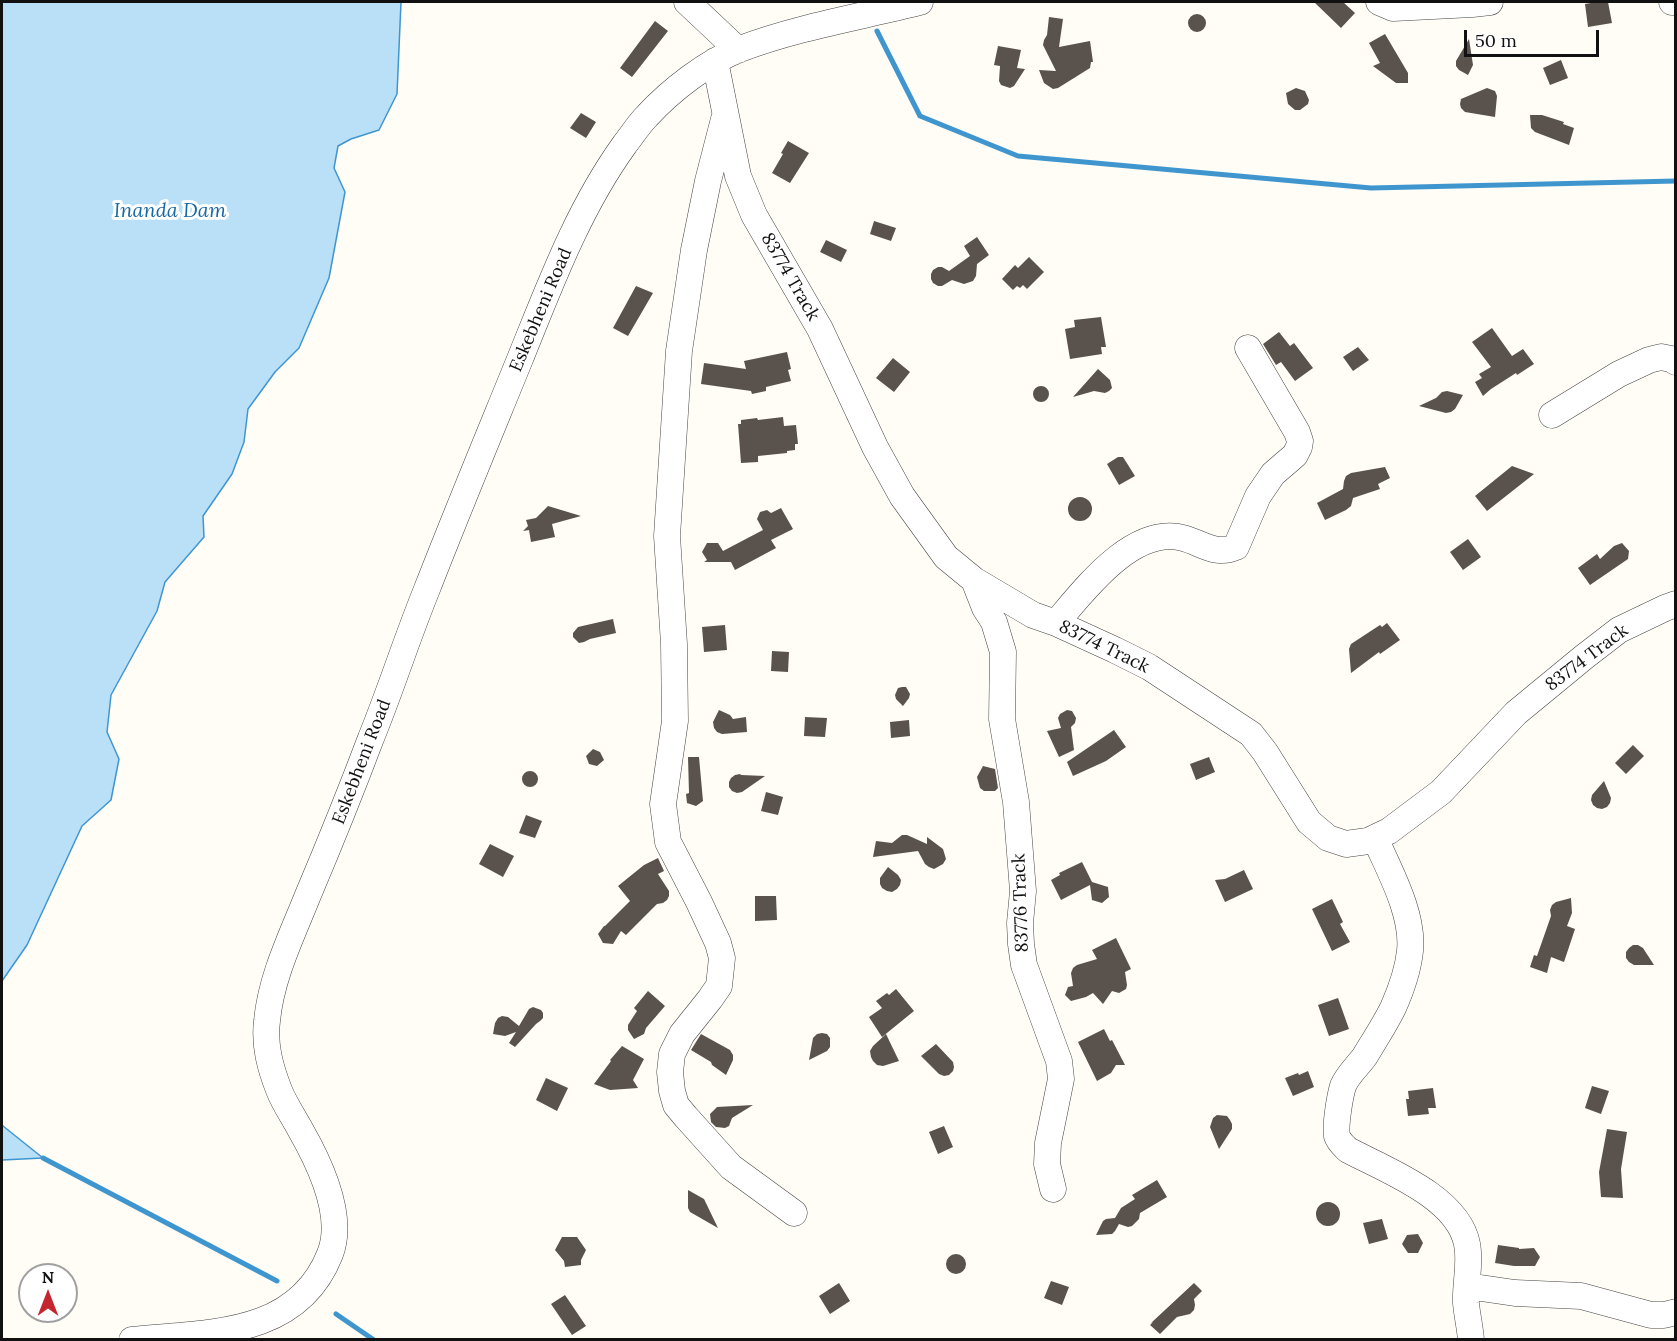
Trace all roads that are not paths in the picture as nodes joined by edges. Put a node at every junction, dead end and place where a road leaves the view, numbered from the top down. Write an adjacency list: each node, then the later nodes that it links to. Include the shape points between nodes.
1 (687, 2): 5 (street)
2 (920, 2): 5 (street, Eskebheni Road, via 786,34)
3 (1379, 2): 4 (street, via 1393,8)
4 (1490, 2)
5 (738, 50): 6 (street, Eskebheni Road)
6 (715, 61): 7 (street, 83774 Track); 19 (street, Eskebheni Road, via 681,84 645,117 587,204 426,590 271,992 267,1054 280,1094 326,1184 334,1211 335,1237 330,1256 315,1282 290,1307 272,1318 208,1334)
7 (726, 113): 11 (street, 83774 Track, via 738,176 754,214 820,329 875,447 928,534 946,557); 16 (street, via 694,250 679,351 667,536 675,722 663,804 668,842 718,943 721,976 719,986 682,1034 672,1054 670,1072 676,1105 686,1117 731,1167)
8 (1248, 348): 13 (street, via 1300,441 1295,455 1273,474 1258,496 1236,547 1219,551 1174,536 1139,543 1089,585)
9 (1676, 362): 10 (street, via 1661,357 1649,360)
10 (1552, 415)
11 (975, 580): 13 (street, 83774 Track, via 1033,615); 15 (street, 83776 Track, via 1003,652 1002,719 1016,802 1023,891 1022,954 1059,1061 1061,1079 1047,1164)
12 (1676, 604): 14 (street, 83774 Track, via 1620,630 1584,657 1516,713 1441,792)
13 (1056, 623): 14 (street, 83774 Track, via 1149,667 1251,734 1309,822 1328,838 1346,844)
14 (1375, 838): 17 (street, via 1410,927 1411,948 1392,1009 1344,1085 1337,1135 1348,1150 1419,1186 1452,1214 1467,1244)
15 (1053, 1189)
16 (794, 1214)
17 (1467, 1286): 18 (street, via 1581,1296 1651,1315); 20 (street)
18 (1676, 1312)
19 (132, 1340)
20 (1471, 1340)

